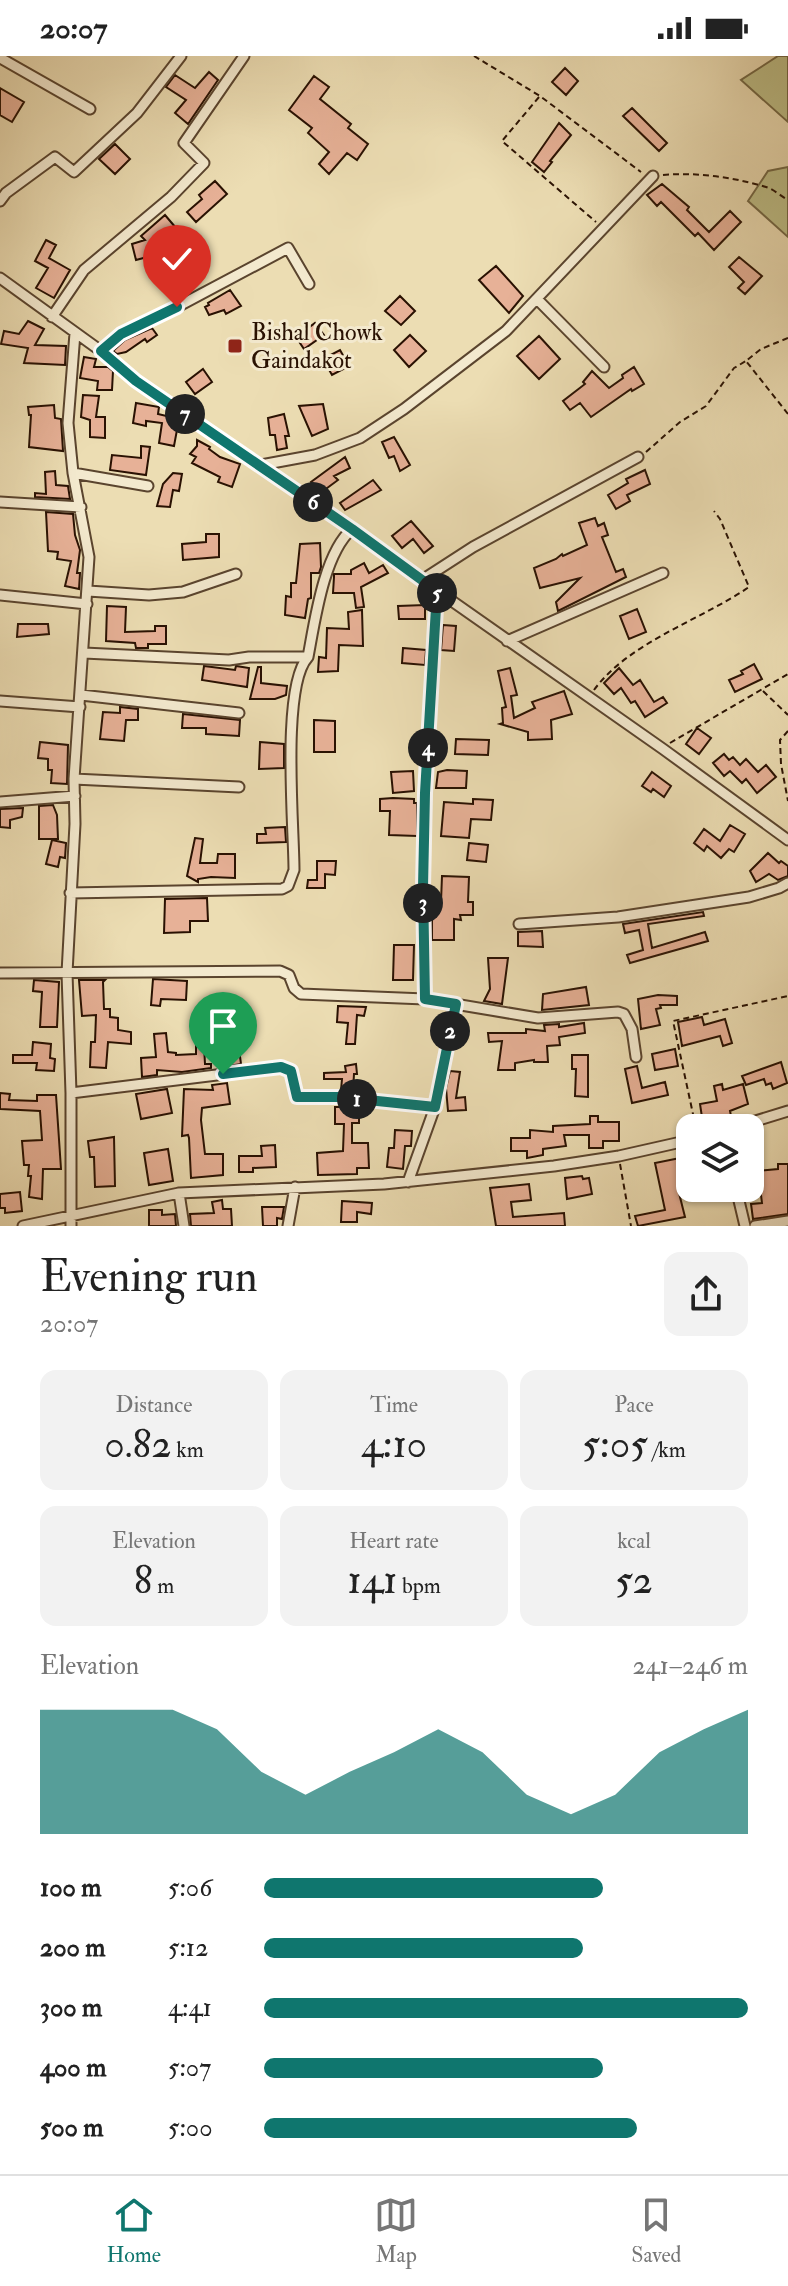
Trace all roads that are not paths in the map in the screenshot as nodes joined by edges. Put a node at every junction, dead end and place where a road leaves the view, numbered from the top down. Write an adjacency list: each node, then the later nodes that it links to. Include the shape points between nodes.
1 (181, 56): 6 (street, via 137,113 74,172 55,157)
2 (244, 56): 10 (street, via 184,143 204,163 84,270)
3 (2, 59): 4 (street)
4 (90, 109)
5 (653, 176): 9 (street)
6 (0, 201)
7 (0, 278): 10 (street)
8 (309, 284): 12 (street, via 288,248 121,334)
9 (537, 299): 13 (street); 15 (street, via 506,331 360,438 315,455)
10 (52, 317): 11 (street)
11 (75, 333): 12 (street); 16 (street, via 68,423)
12 (101, 351): 15 (street, via 136,381)
13 (604, 367)
14 (638, 457): 23 (street)
15 (261, 465): 20 (street)
16 (73, 473): 17 (street); 19 (street)
17 (148, 486)
18 (0, 502): 19 (street)
19 (81, 507): 24 (street)
20 (352, 529): 23 (street); 30 (street, via 341,538 324,578)
21 (663, 573): 28 (street)
22 (236, 574): 24 (street, via 183,592)
23 (422, 580): 25 (street)
24 (88, 591): 27 (street)
25 (437, 591): 28 (street); 45 (street, via 425,793)
26 (0, 595): 27 (street)
27 (87, 604): 29 (street)
28 (507, 641): 39 (street)
29 (84, 653): 30 (street, via 229,660); 31 (street)
30 (308, 657): 41 (street, via 301,665 294,698 294,870 288,886)
31 (81, 695): 33 (street); 34 (street)
32 (0, 701): 33 (street)
33 (80, 707): 35 (street)
34 (239, 713)
35 (74, 779): 36 (street); 37 (street)
36 (239, 787)
37 (75, 796): 38 (street); 41 (street)
38 (0, 802)
39 (788, 840)
40 (788, 883): 42 (street, via 749,897 606,918)
41 (70, 893): 44 (street)
42 (519, 924)
43 (0, 973): 44 (street)
44 (67, 973): 45 (street, via 280,971 301,994); 48 (street)
45 (425, 999): 46 (street)
46 (456, 1004): 47 (street, via 538,1018 618,1012 632,1029); 49 (street)
47 (636, 1057)
48 (71, 1093): 49 (street, via 281,1067 291,1071 297,1097); 57 (street)
49 (435, 1107): 53 (street)
50 (788, 1111): 51 (street)
51 (764, 1118)
52 (676, 1143): 53 (street, via 554,1166)
53 (408, 1182): 54 (street)
54 (295, 1187): 55 (street); 61 (street)
55 (179, 1193): 57 (street); 60 (street)
56 (739, 1202): 62 (street)
57 (71, 1221): 59 (street)
58 (788, 1221): 63 (street)
59 (23, 1226)
60 (184, 1226)
61 (288, 1226)
62 (745, 1226)
63 (755, 1226)

